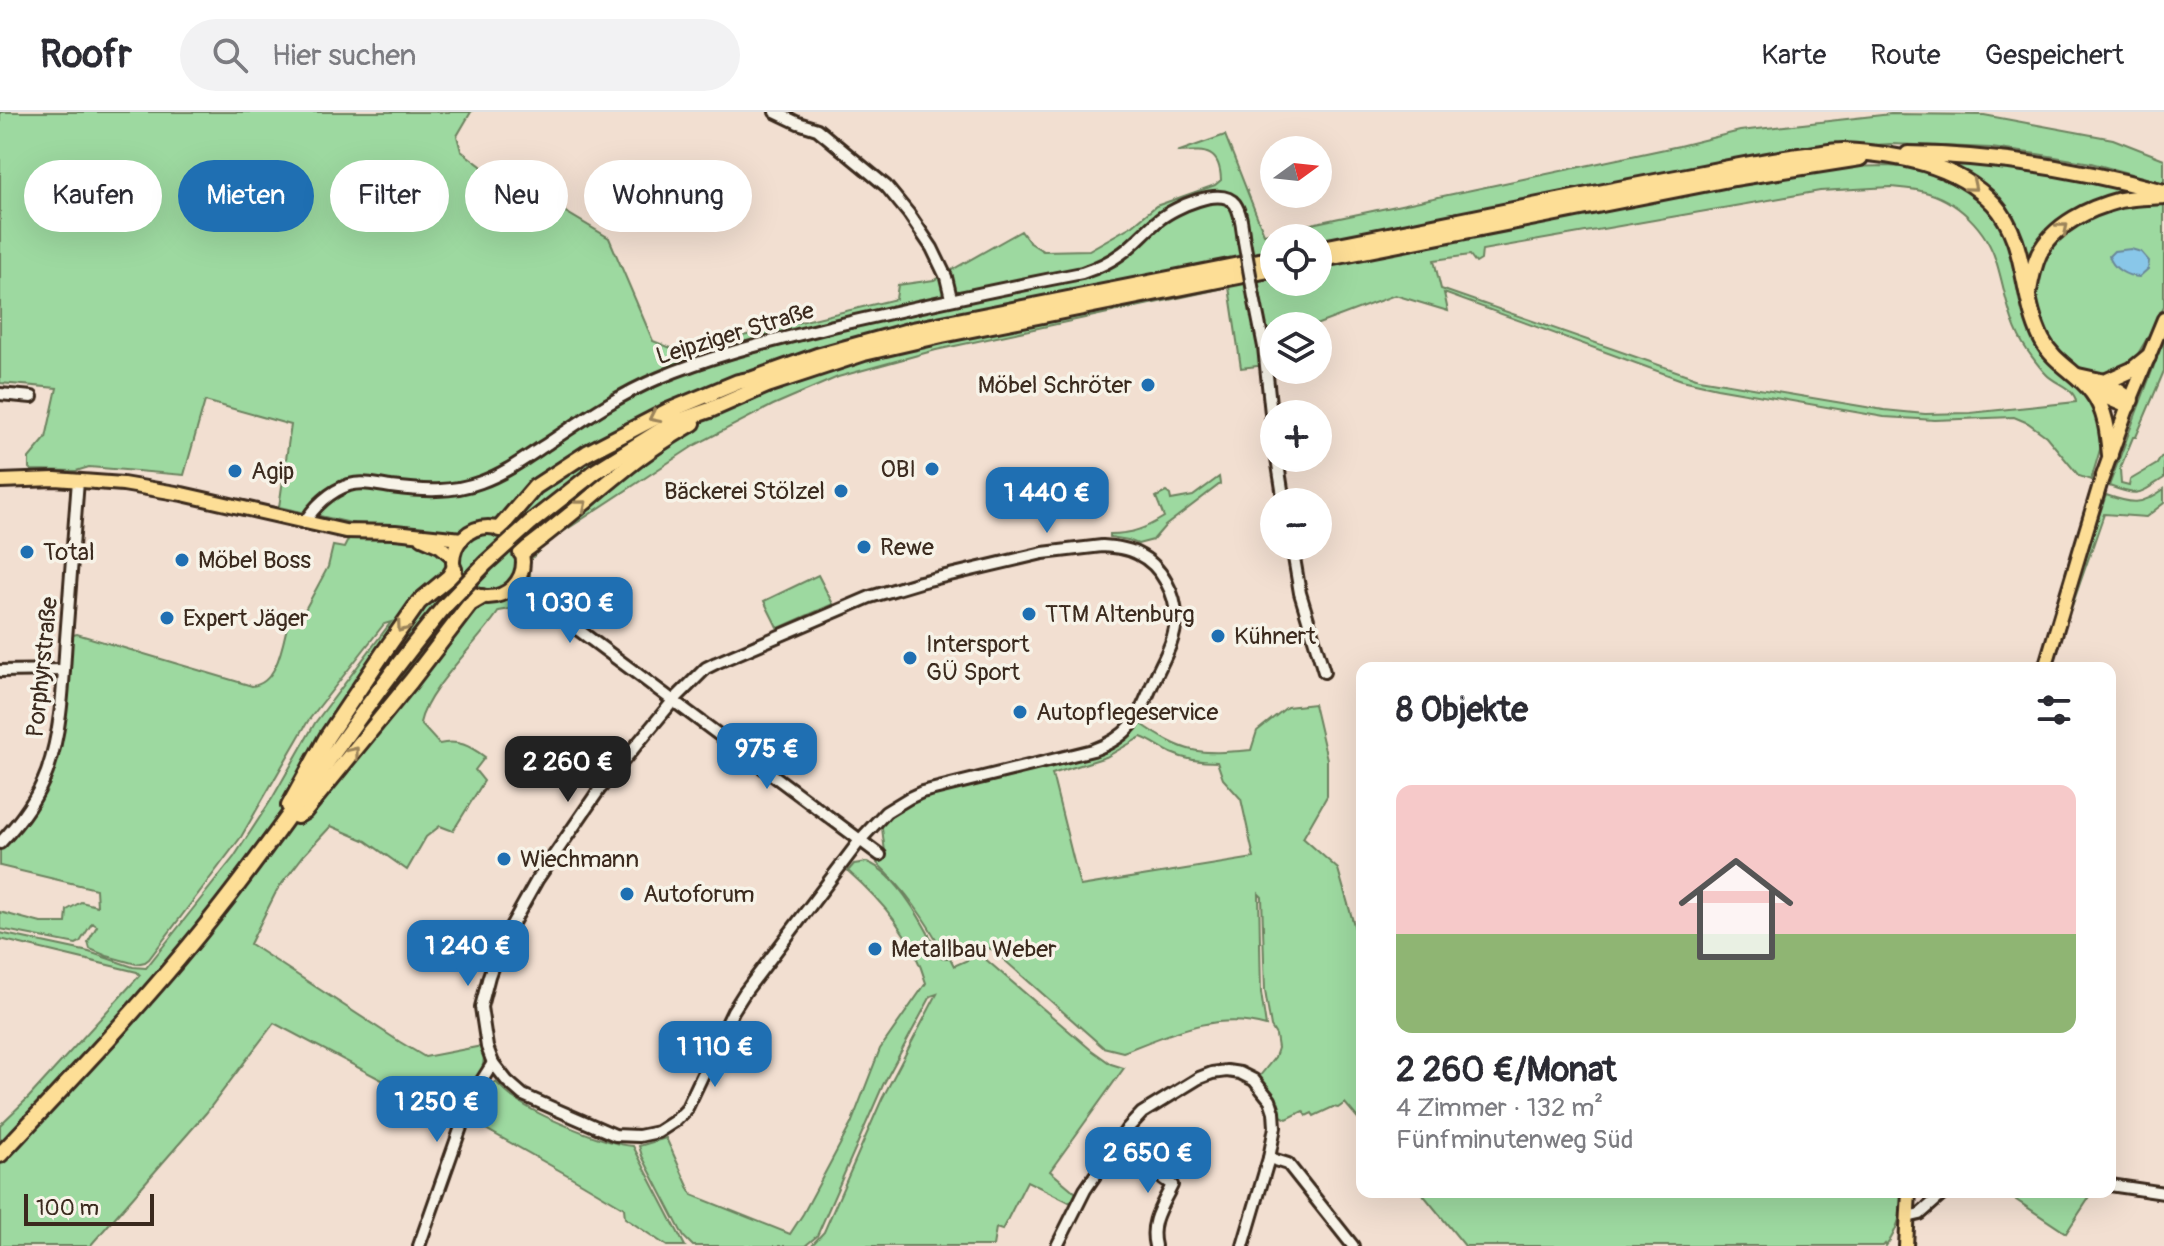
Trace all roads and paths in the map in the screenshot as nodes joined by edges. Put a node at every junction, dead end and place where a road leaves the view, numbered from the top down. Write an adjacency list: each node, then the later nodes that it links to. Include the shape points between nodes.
1 (775, 112): 9 (street, via 817,129 886,186 932,248)
2 (1872, 155): 3 (highway, via 2003,159 2107,177); 4 (highway, via 1839,151 1751,164); 5 (highway); 8 (highway, one-way to 8, via 1945,169 1994,204 2018,247)
3 (2164, 194): 8 (highway, one-way to 3, via 2039,255 2059,230 2080,215 2121,200)
4 (1332, 246)
5 (1332, 257)
6 (1260, 261): 13 (highway, via 912,330)
7 (1260, 272): 20 (highway, via 864,353)
8 (2028, 295): 12 (highway, via 2042,341)
9 (951, 298): 18 (street, Leipziger Straße, bridge, via 1100,267 1161,217 1190,203 1228,199 1241,220); 25 (street, Leipziger Straße, via 699,362 610,402 489,479 429,491 350,485 314,508)
10 (2164, 319): 11 (main road)
11 (2148, 357): 14 (highway); 19 (main road)
12 (2074, 375): 14 (highway); 15 (highway)
13 (753, 379): 21 (highway); 26 (highway, one-way to 26, via 668,411 587,453 535,487)
14 (2105, 382): 19 (highway)
15 (2091, 390): 19 (highway); 22 (highway, via 2107,425)
16 (0, 394): 17 (street)
17 (32, 397)
18 (1270, 400)
19 (2129, 403): 22 (main road)
20 (710, 410): 21 (highway); 29 (highway, one-way to 20, via 628,466)
21 (673, 423): 41 (highway, bridge, via 596,471 486,563 394,669)
22 (2110, 455): 36 (main road)
23 (78, 480): 24 (main road); 25 (main road, via 173,492); 37 (street, Porphyrstraße)
24 (0, 481)
25 (304, 523): 27 (main road)
26 (499, 529): 28 (main road, via 475,530); 29 (main road, via 511,536)
27 (411, 534): 28 (main road); 31 (main road, via 440,546)
28 (462, 539): 31 (main road)
29 (521, 553): 32 (main road)
30 (1294, 560): 39 (street)
31 (454, 563): 34 (main road, via 461,584); 41 (highway, one-way to 41, via 449,577 419,602 338,720 293,796)
32 (520, 576): 33 (main road); 35 (street)
33 (505, 593): 34 (main road); 35 (street)
34 (482, 597): 41 (highway, one-way to 34, via 305,811 470,604)
35 (553, 611): 40 (street)
36 (2047, 662)
37 (64, 670): 38 (street); 43 (street, Porphyrstraße, via 60,720 46,775)
38 (0, 671)
39 (1324, 672)
40 (673, 701): 42 (street); 42 (street, via 716,663 870,597 920,582 1043,553 1102,546 1137,553 1158,571 1174,602 1173,635 1138,716 1120,738 1093,750 922,792 886,812); 45 (street, via 599,790 537,880 500,946 481,1007)
41 (281, 829): 47 (highway, via 145,997)
42 (861, 839): 44 (street); 45 (street, via 745,992 686,1110 658,1132 615,1135 523,1095)
43 (0, 843)
44 (880, 855)
45 (493, 1063): 54 (street, via 472,1096)
46 (1116, 1146): 48 (street, via 1142,1113 1199,1078 1227,1071 1254,1080 1270,1100 1275,1127); 55 (street, via 1085,1190); 56 (street, via 1172,1185 1153,1225)
47 (0, 1155)
48 (1269, 1158): 57 (street); 58 (street, via 1288,1164)
49 (2116, 1186): 50 (street)
50 (2164, 1193)
51 (1909, 1198): 53 (main road)
52 (1938, 1198): 53 (street, via 1920,1214)
53 (1907, 1217): 59 (main road)
54 (419, 1246)
55 (1057, 1246)
56 (1155, 1246)
57 (1243, 1246)
58 (1353, 1246)
59 (1906, 1246)

